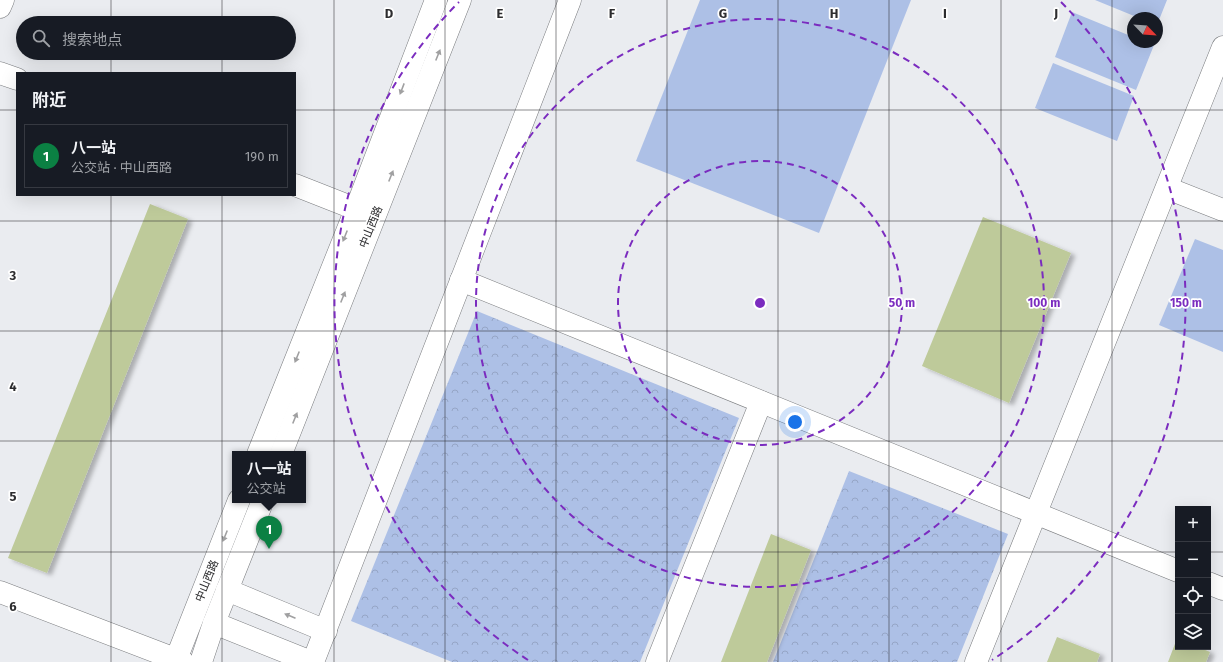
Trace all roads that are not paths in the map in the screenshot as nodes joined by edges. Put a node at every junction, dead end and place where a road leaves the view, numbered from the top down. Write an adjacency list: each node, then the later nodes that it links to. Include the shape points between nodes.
1 (3, 0): 5 (main road)
2 (436, 0): 11 (main road, 中山西路, one-way to 11)
3 (460, 0): 16 (main road, 中山西路, one-way to 3)
4 (570, 0): 13 (main road)
5 (0, 7)
6 (1223, 47): 10 (main road)
7 (0, 73): 8 (main road)
8 (16, 79)
9 (296, 186): 11 (main road)
10 (1166, 188): 12 (main road); 19 (main road)
11 (356, 209): 15 (main road, 中山西路, one-way to 15)
12 (1223, 210)
13 (461, 280): 14 (main road); 26 (main road)
14 (761, 402): 19 (main road); 30 (main road)
15 (259, 451)
16 (282, 451)
17 (239, 503): 27 (main road, 中山西路, one-way to 27)
18 (262, 503): 23 (main road, 中山西路)
19 (1035, 514): 20 (main road); 31 (main road)
20 (1175, 570)
21 (1211, 584): 22 (main road)
22 (1223, 589)
23 (227, 590): 25 (main road, 中山西路); 26 (main road, one-way to 23)
24 (0, 592): 27 (main road)
25 (214, 623): 28 (main road, 中山西路); 29 (main road)
26 (326, 631): 29 (main road)
27 (178, 661)
28 (201, 662)
29 (312, 662)
30 (656, 662)
31 (976, 662)

